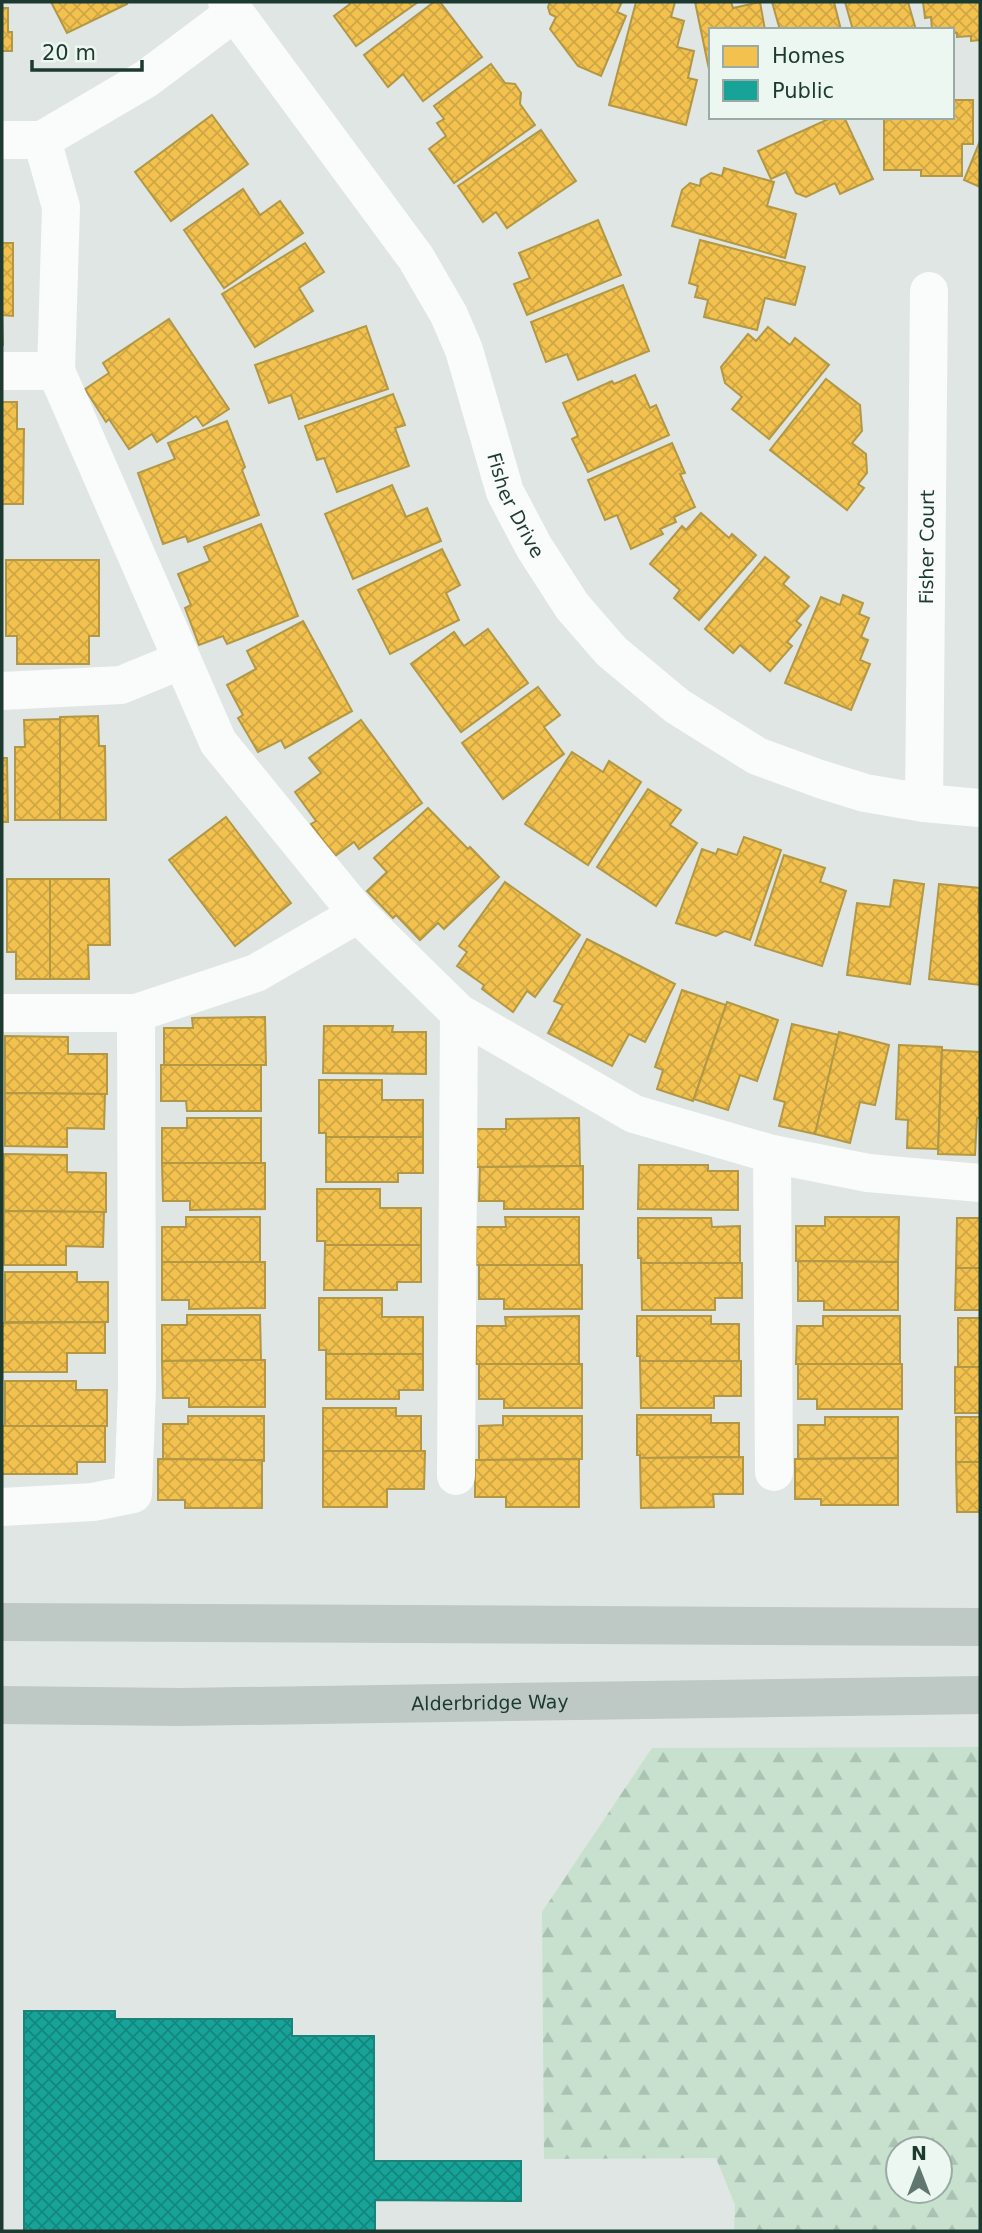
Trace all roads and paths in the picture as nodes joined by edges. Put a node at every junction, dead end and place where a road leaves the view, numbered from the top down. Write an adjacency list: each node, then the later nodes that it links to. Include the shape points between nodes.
1 (230, 7): 3 (street, via 146,79); 9 (street, Fisher Drive, via 416,258 449,315 464,350 505,492 572,606 604,642 677,706 757,756 865,793)
2 (2, 140): 3 (street)
3 (42, 140): 5 (street, via 61,207)
4 (929, 291): 9 (street, Fisher Court)
5 (56, 371): 6 (street); 7 (street)
6 (2, 372)
7 (182, 660): 8 (street, via 121,685); 11 (street, via 218,742)
8 (2, 691)
9 (924, 803): 10 (street, Fisher Drive)
10 (980, 808)
11 (358, 914): 13 (street, via 256,973); 14 (street)
12 (2, 1013): 13 (street)
13 (136, 1013): 19 (street, via 133,1494 93,1502)
14 (459, 1013): 15 (street, via 634,1114); 18 (street)
15 (772, 1154): 16 (street, via 868,1173); 17 (street)
16 (980, 1183)
17 (774, 1472)
18 (456, 1476)
19 (2, 1507)
20 (2, 1622): 21 (main road)
21 (980, 1627)
22 (980, 1695): 23 (main road, Alderbridge Way, via 180,1707)
23 (2, 1705)

